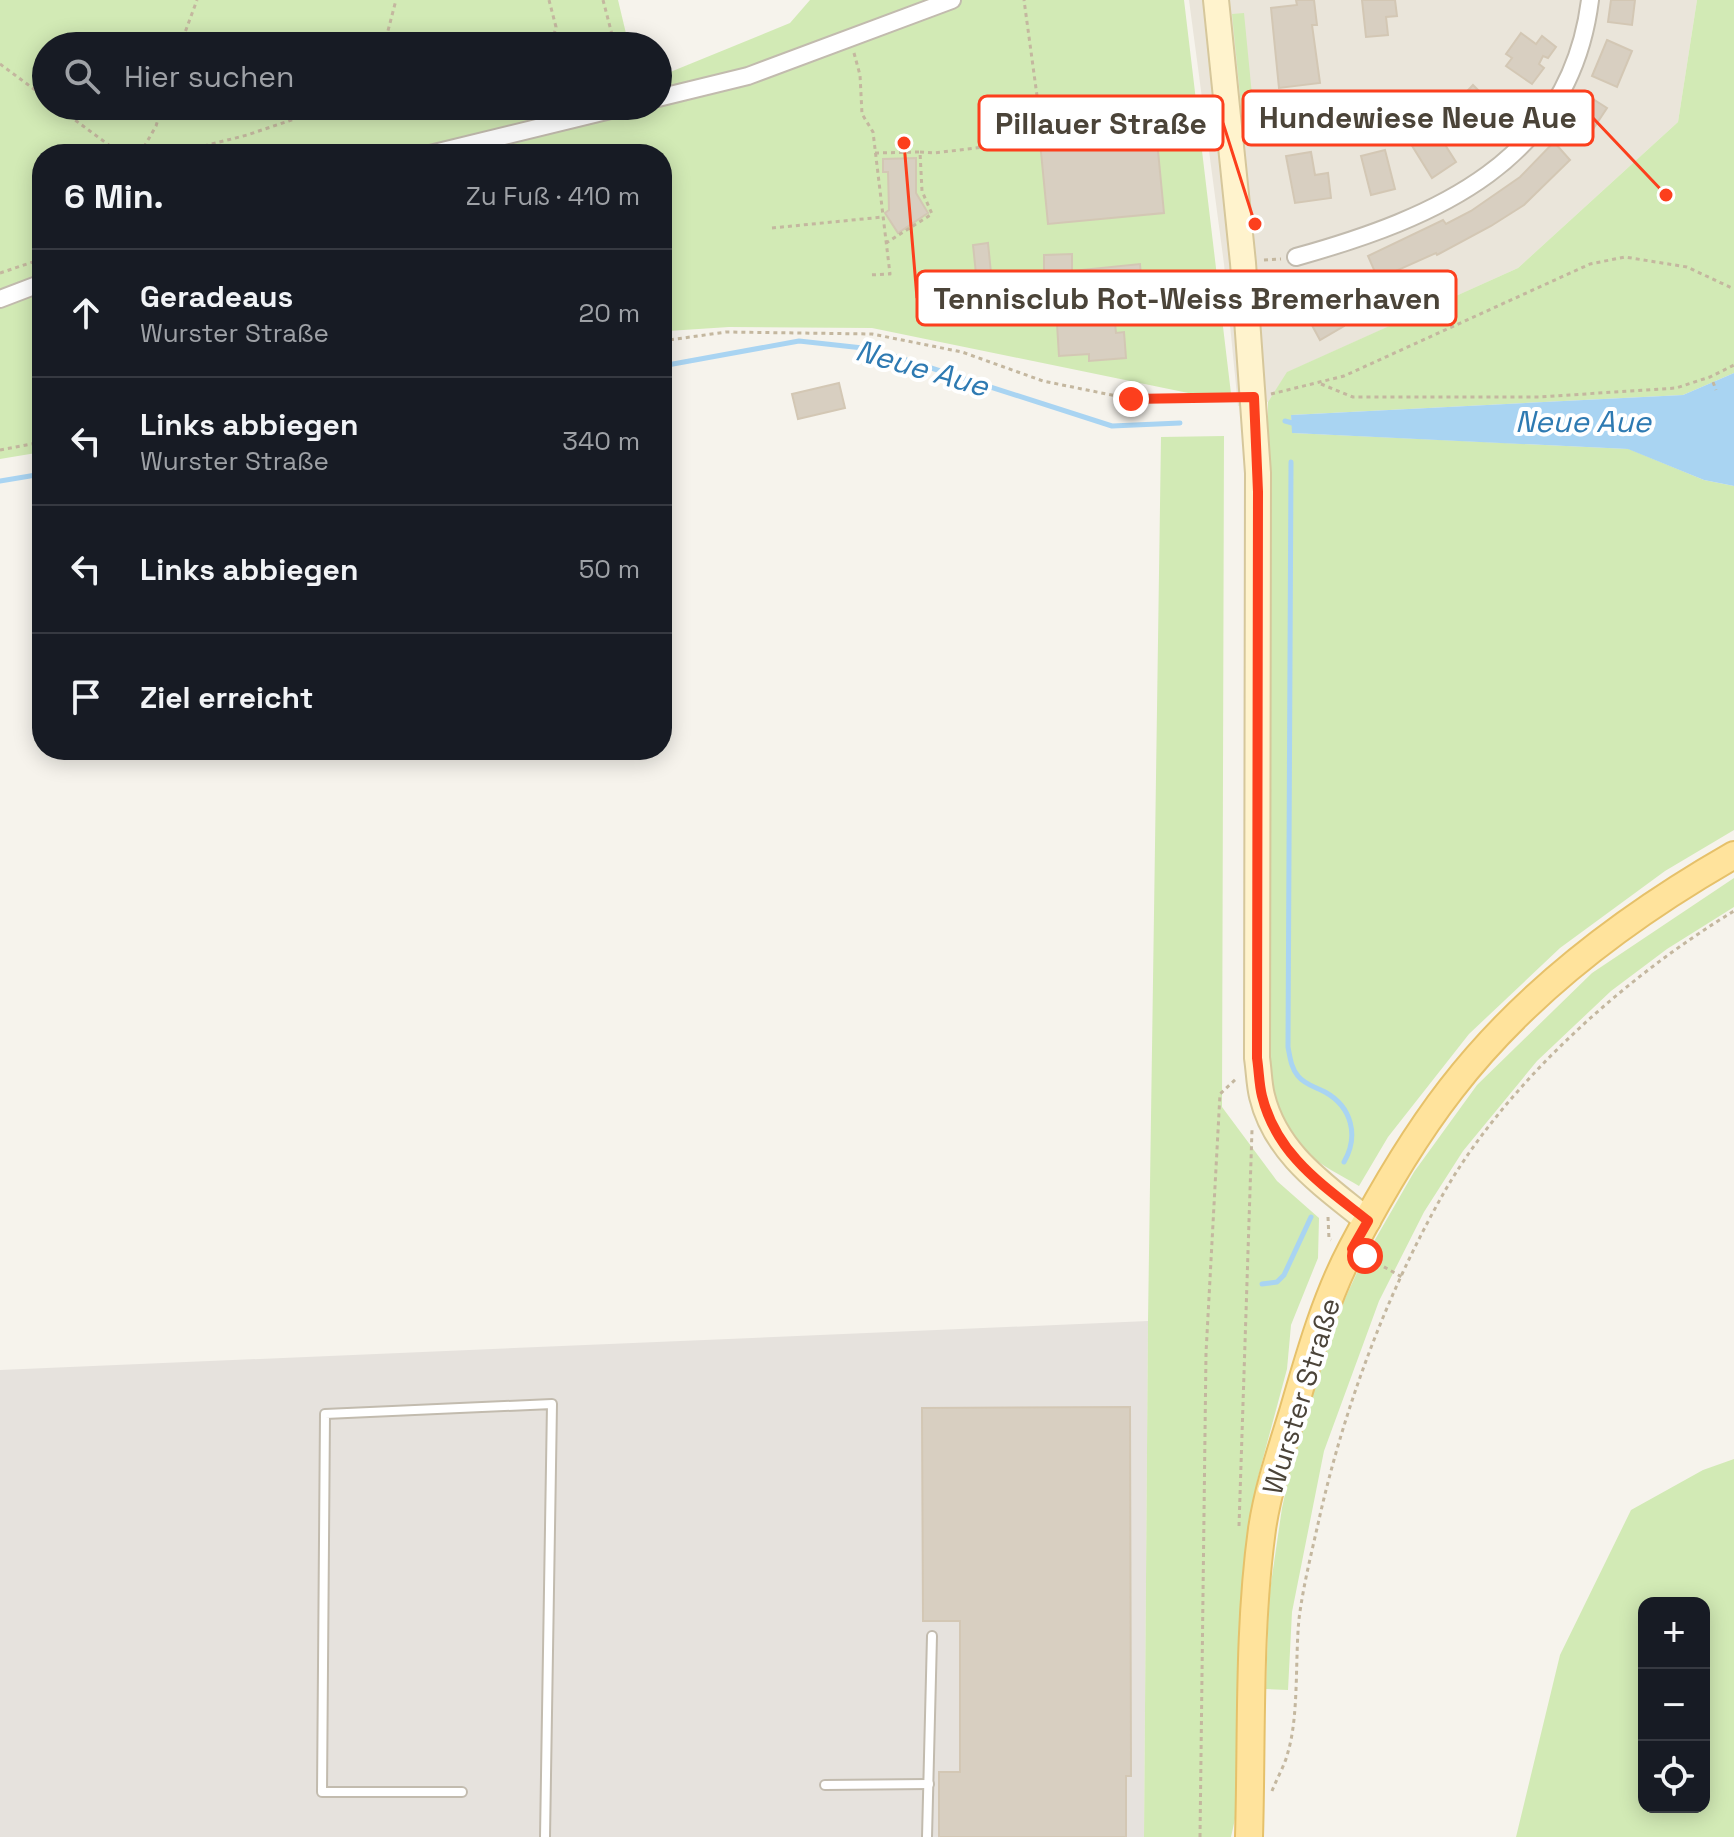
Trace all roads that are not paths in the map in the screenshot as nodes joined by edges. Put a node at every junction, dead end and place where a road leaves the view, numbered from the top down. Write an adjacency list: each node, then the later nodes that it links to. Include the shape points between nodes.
1 (952, 0): 4 (street, via 748,76)
2 (1216, 0): 11 (street, via 1243,263 1258,482 1257,1058 1262,1096 1278,1137 1301,1167)
3 (1590, 0): 7 (street, via 1587,27 1563,93 1514,155 1455,196 1412,217)
4 (672, 95)
5 (570, 120): 6 (street)
6 (471, 144)
7 (1296, 257)
8 (32, 287): 9 (street)
9 (0, 299)
10 (1734, 855): 11 (main road, Wurster Straße, via 1655,904 1548,987 1452,1087 1404,1156)
11 (1368, 1221): 18 (main road, Wurster Straße, via 1304,1371 1273,1472 1262,1529 1250,1694)
12 (932, 1636): 13 (lane)
13 (929, 1784): 14 (lane); 17 (lane)
14 (825, 1785)
15 (462, 1792): 16 (lane, via 322,1792 325,1414 552,1404)
16 (545, 1837)
17 (927, 1837)
18 (1249, 1837)

